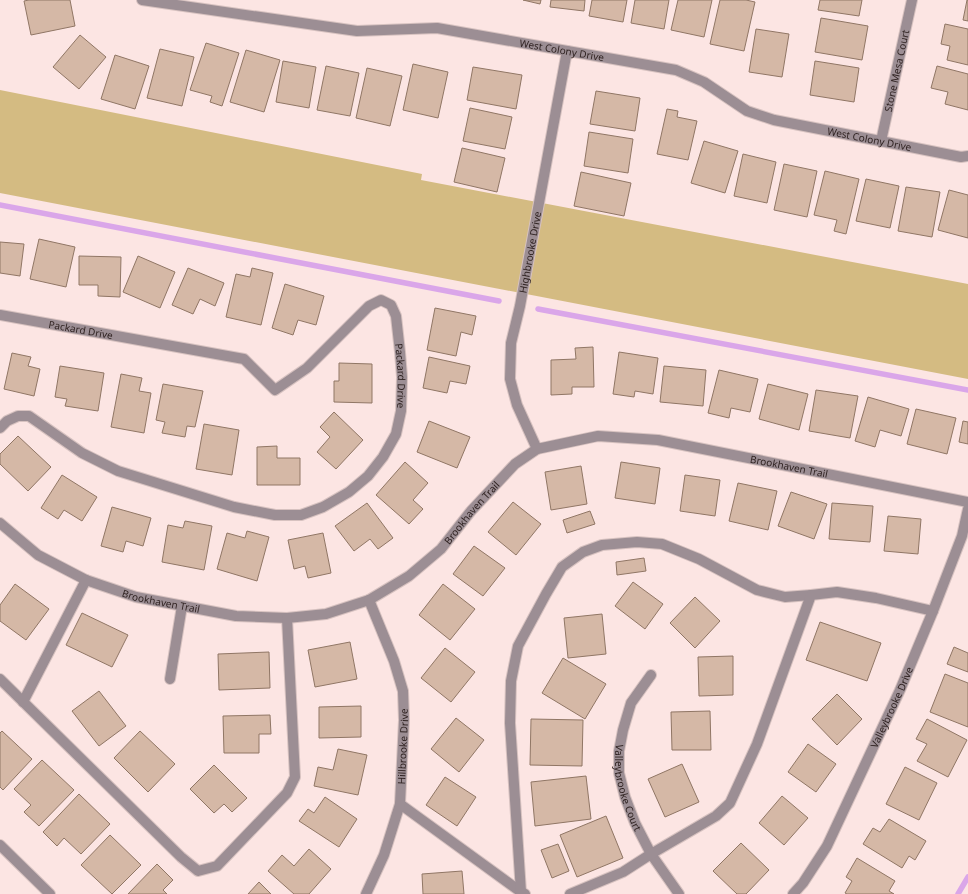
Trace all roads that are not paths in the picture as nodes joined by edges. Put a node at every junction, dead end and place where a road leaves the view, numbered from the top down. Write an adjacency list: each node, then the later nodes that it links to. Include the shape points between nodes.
1 (142, 0): 3 (street, West Colony Drive, via 357,31 437,28)
2 (912, 0): 4 (street, Stone Mesa Court)
3 (567, 51): 4 (street, West Colony Drive, via 676,70 704,82 747,111 774,120); 8 (street, Highbrooke Drive, via 511,343 510,379 517,406)
4 (881, 141): 5 (street, West Colony Drive, via 961,157)
5 (968, 156)
6 (0, 315): 7 (street, Packard Drive, via 244,359 275,390 307,368 369,306 381,300 391,305 396,316 402,377 401,411 396,434 383,457 368,476 349,492 323,507 301,515 275,515 234,507 118,471 82,453 29,416 18,416)
7 (0, 428)
8 (537, 449): 9 (street, Brookhaven Trail, via 598,436 658,440); 14 (street, Brookhaven Trail, via 515,464 471,511 441,549 408,576)
9 (968, 502)
10 (968, 509): 16 (street, Valleybrooke Drive, via 962,536)
11 (0, 523): 12 (street, Brookhaven Trail, via 38,555)
12 (86, 580): 15 (street, Brookhaven Trail, via 136,597); 21 (street)
13 (811, 595): 16 (street, via 837,592); 24 (street, via 757,744 730,803 716,816); 25 (street, via 785,597 757,590 698,559 662,544 637,542 602,545 583,552 562,568 518,646 511,681 510,723)
14 (369, 600): 17 (street, Brookhaven Trail, via 326,614); 22 (street, Hillbrooke Drive, via 394,661 403,691)
15 (182, 606): 17 (street, Brookhaven Trail, via 236,616); 20 (street)
16 (933, 611): 30 (street, Valleybrooke Drive, via 900,690 827,846)
17 (287, 618): 21 (street, via 295,778 287,793 217,866 198,871)
18 (651, 675): 24 (street, Valleybrooke Court, via 631,703 619,751 619,773 634,823)
19 (0, 679): 21 (street)
20 (170, 679)
21 (23, 702)
22 (400, 804): 25 (street); 27 (street, Hillbrooke Drive, via 384,855)
23 (0, 845): 26 (street)
24 (651, 854): 28 (street, via 623,872); 29 (street, Valleybrooke Court)
25 (523, 893)
26 (50, 894)
27 (366, 894)
28 (570, 894)
29 (679, 894)
30 (793, 894)

